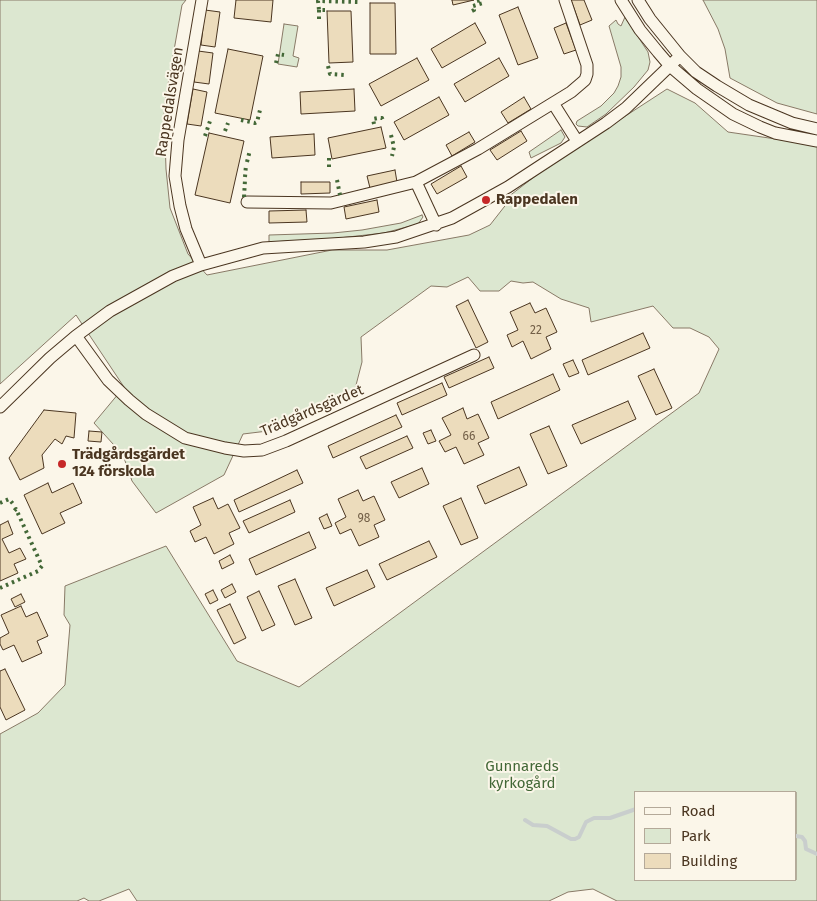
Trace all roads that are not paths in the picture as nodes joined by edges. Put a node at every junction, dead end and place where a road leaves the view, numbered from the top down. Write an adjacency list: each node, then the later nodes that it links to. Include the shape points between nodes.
1 (202, 0): 14 (street, Rappedalsvägen, via 175,176 186,229)
2 (565, 0): 7 (street, via 586,56 587,74 581,84)
3 (621, 0): 6 (street, via 640,30)
4 (638, 0): 5 (street)
5 (680, 56): 6 (street); 8 (street, via 696,72 739,100 774,116)
6 (670, 66): 9 (street, via 626,108); 10 (street, via 734,114 775,132)
7 (553, 103): 9 (street); 11 (street)
8 (817, 129)
9 (577, 141): 13 (street, via 486,200)
10 (817, 141)
11 (416, 182): 12 (street, via 332,203); 13 (street)
12 (246, 202)
13 (436, 225): 14 (street, via 364,242 263,248)
14 (201, 265): 15 (street, via 173,276 110,311)
15 (76, 336): 16 (street, Trädgårdsgärdet, via 108,380 146,414 186,438 244,450 262,450 286,441); 17 (street)
16 (474, 355)
17 (0, 407)

